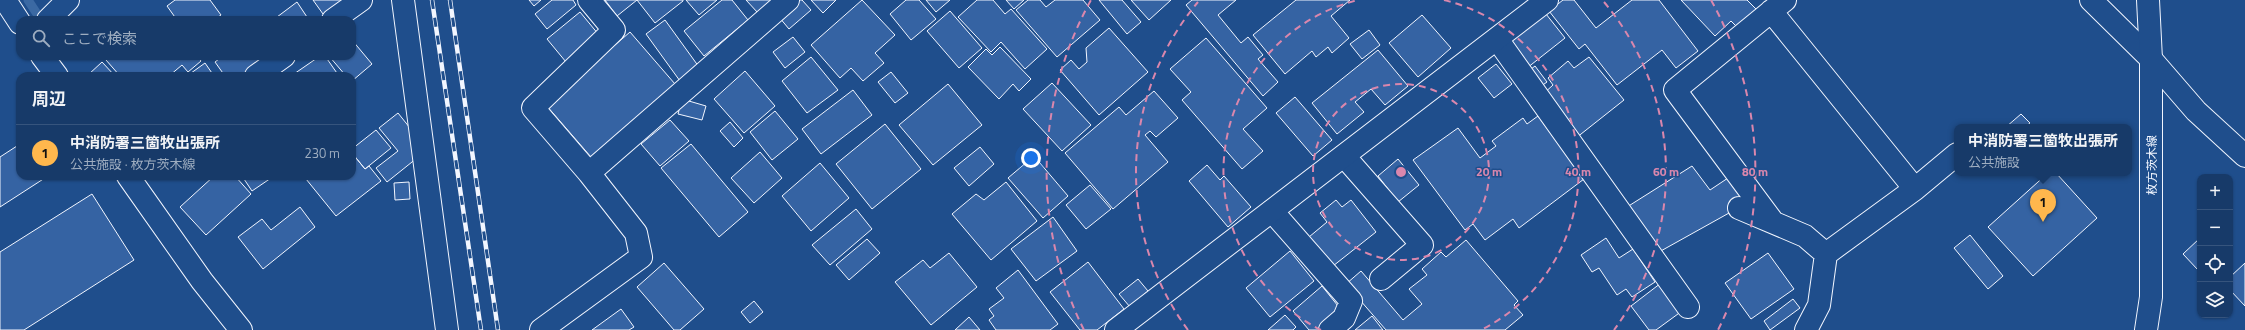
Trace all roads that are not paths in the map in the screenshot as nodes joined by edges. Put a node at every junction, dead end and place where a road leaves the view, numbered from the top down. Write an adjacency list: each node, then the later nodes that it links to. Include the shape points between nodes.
1 (5, 0): 13 (street)
2 (68, 0): 11 (street)
3 (361, 0): 12 (street)
4 (403, 0): 33 (street)
5 (589, 0): 23 (street, via 614,30 533,108)
6 (788, 0): 23 (street)
7 (1547, 0): 14 (street)
8 (2091, 0): 15 (street)
9 (2148, 0): 15 (street, 枚方茨木線)
10 (1778, 6): 25 (street); 28 (street, via 1675,90)
11 (52, 16)
12 (339, 16)
13 (16, 17)
14 (1497, 39): 20 (street); 31 (street)
15 (2151, 59): 22 (street, via 2196,111); 38 (street, 枚方茨木線, via 2151,297)
16 (45, 60): 18 (street)
17 (278, 60): 19 (street)
18 (54, 72)
19 (262, 72)
20 (1344, 156): 27 (street); 30 (street, via 1422,245)
21 (1954, 156): 25 (street)
22 (2245, 156)
23 (589, 173): 34 (street, via 636,233 642,257)
24 (131, 180): 32 (street, via 202,281)
25 (1915, 189): 29 (street)
26 (1739, 208): 28 (street)
27 (1272, 211): 35 (street); 36 (street, via 1351,301 1344,318)
28 (1773, 222): 29 (street, via 1805,236)
29 (1826, 254): 37 (street, via 1819,305)
30 (1381, 279)
31 (1688, 307)
32 (241, 330)
33 (447, 330)
34 (541, 330)
35 (1116, 330)
36 (1330, 330)
37 (1806, 330)
38 (2146, 330)

